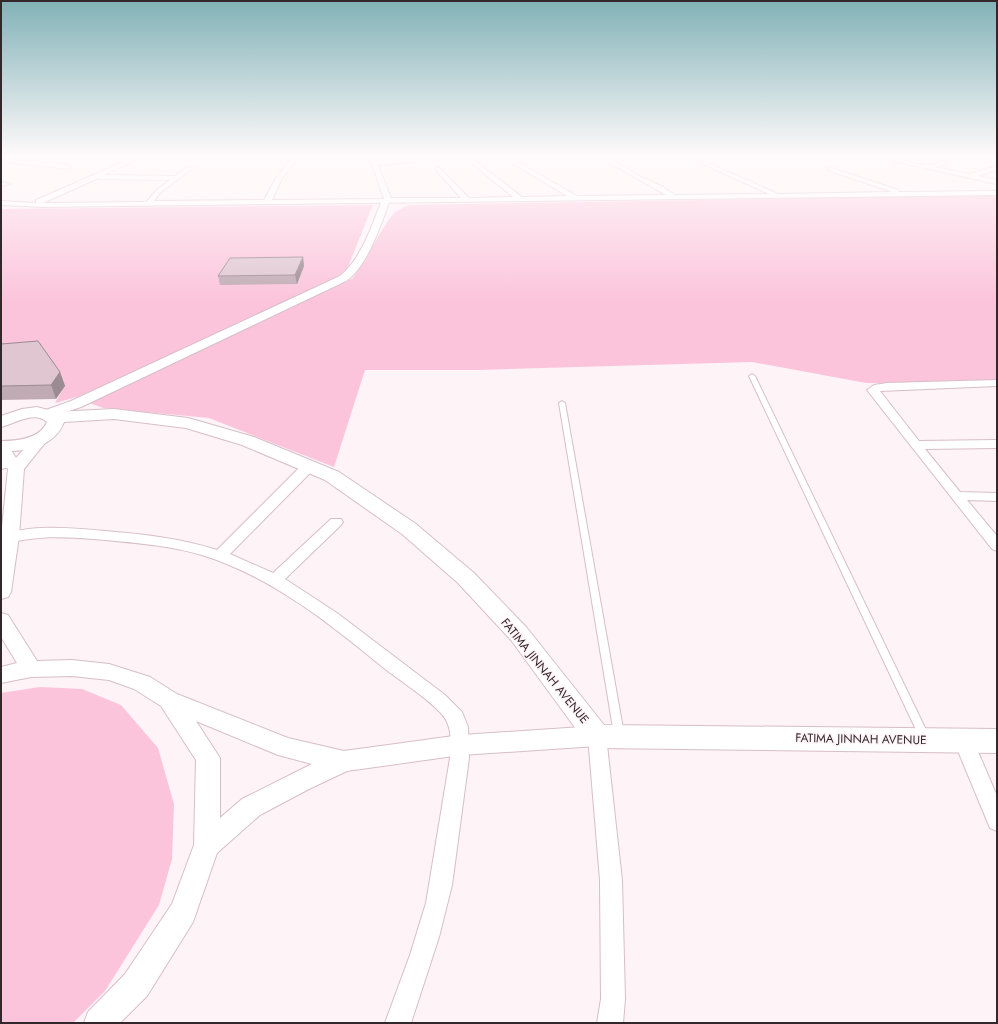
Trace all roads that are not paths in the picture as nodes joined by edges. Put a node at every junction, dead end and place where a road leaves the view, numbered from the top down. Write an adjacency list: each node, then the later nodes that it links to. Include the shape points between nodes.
1 (385, 206): 5 (street, via 363,252 346,277)
2 (752, 376): 28 (lane)
3 (997, 384): 9 (street, via 887,386 873,390)
4 (562, 403): 26 (lane)
5 (51, 416): 6 (main road, FATIMA JINNAH AVENUE, via 29,413); 7 (main road, via 56,421 55,427); 11 (main road, FATIMA JINNAH AVENUE, via 114,414 188,423 248,441)
6 (3, 420)
7 (41, 438): 10 (main road, via 16,446); 12 (street)
8 (997, 444): 9 (street)
9 (915, 445): 13 (street)
10 (2, 446): 12 (street)
11 (310, 465): 18 (street); 25 (main road, FATIMA JINNAH AVENUE, via 332,476 409,529 466,578 519,634)
12 (9, 466): 16 (street)
13 (958, 496): 14 (street); 17 (street)
14 (997, 497)
15 (336, 522): 19 (street)
16 (6, 538): 18 (street, via 45,532 90,534 158,540); 20 (street)
17 (997, 546)
18 (219, 556): 19 (street, via 246,566)
19 (274, 581): 30 (street, via 354,633 434,697 454,716)
20 (1, 592)
21 (1, 620): 22 (street)
22 (31, 669): 23 (street); 24 (street, via 72,668 109,672 142,683)
23 (1, 675)
24 (170, 700): 31 (street, via 286,748); 33 (street, via 208,758)
25 (597, 736): 26 (main road, FATIMA JINNAH AVENUE); 30 (street); 36 (street, via 611,880 614,999)
26 (620, 736): 28 (main road, FATIMA JINNAH AVENUE)
27 (963, 739): 28 (main road, FATIMA JINNAH AVENUE); 29 (main road, FATIMA JINNAH AVENUE); 32 (street)
28 (926, 740)
29 (997, 741)
30 (461, 744): 31 (street); 35 (street, via 441,886 422,955)
31 (344, 761): 33 (street, via 251,807)
32 (997, 821)
33 (207, 845): 34 (street, via 183,912 136,985)
34 (99, 1023)
35 (398, 1023)
36 (610, 1023)

